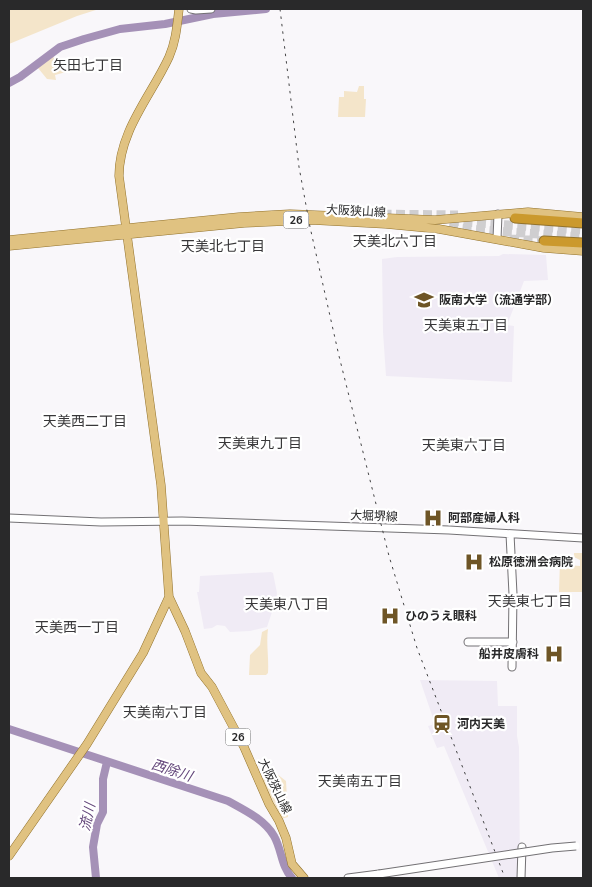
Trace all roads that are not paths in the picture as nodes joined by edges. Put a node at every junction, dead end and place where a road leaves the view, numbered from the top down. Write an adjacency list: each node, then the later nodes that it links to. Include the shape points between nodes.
1 (191, 9): 2 (main road)
2 (211, 9)
3 (179, 12): 8 (main road, 大阪狭山線 / 26, via 168,59 137,116 121,154 119,176)
4 (498, 214): 5 (main road, 大阪狭山線 / 26); 8 (main road, 大阪狭山線 / 26, via 435,220 275,215); 9 (main road)
5 (583, 217)
6 (515, 218): 7 (highway)
7 (583, 223)
8 (126, 232): 9 (main road, 大阪狭山線 / 26, via 311,220 421,227); 10 (main road, 大阪狭山線 / 26); 13 (main road, 大阪狭山線 / 26); 16 (main road, 大阪狭山線 / 26, via 152,412)
9 (497, 239): 14 (main road, 大阪狭山線 / 26)
10 (9, 240)
11 (544, 241): 12 (highway)
12 (583, 243)
13 (9, 246)
14 (583, 251)
15 (9, 518): 16 (main road, 大堀堺線, via 116,523)
16 (163, 521): 17 (main road, 大堀堺線); 19 (main road, 大阪狭山線 / 26)
17 (510, 534): 18 (main road, 大堀堺線); 21 (main road)
18 (583, 538)
19 (169, 597): 25 (main road, 大阪狭山線 / 26, via 143,653 74,763); 26 (main road, 大阪狭山線 / 26, via 201,673 212,687 279,821 292,864)
20 (468, 642): 21 (main road)
21 (512, 642): 22 (main road)
22 (512, 667)
23 (580, 846): 27 (main road, bridge)
24 (522, 847): 28 (main road)
25 (9, 856)
26 (304, 878)
27 (348, 878)
28 (522, 878)

